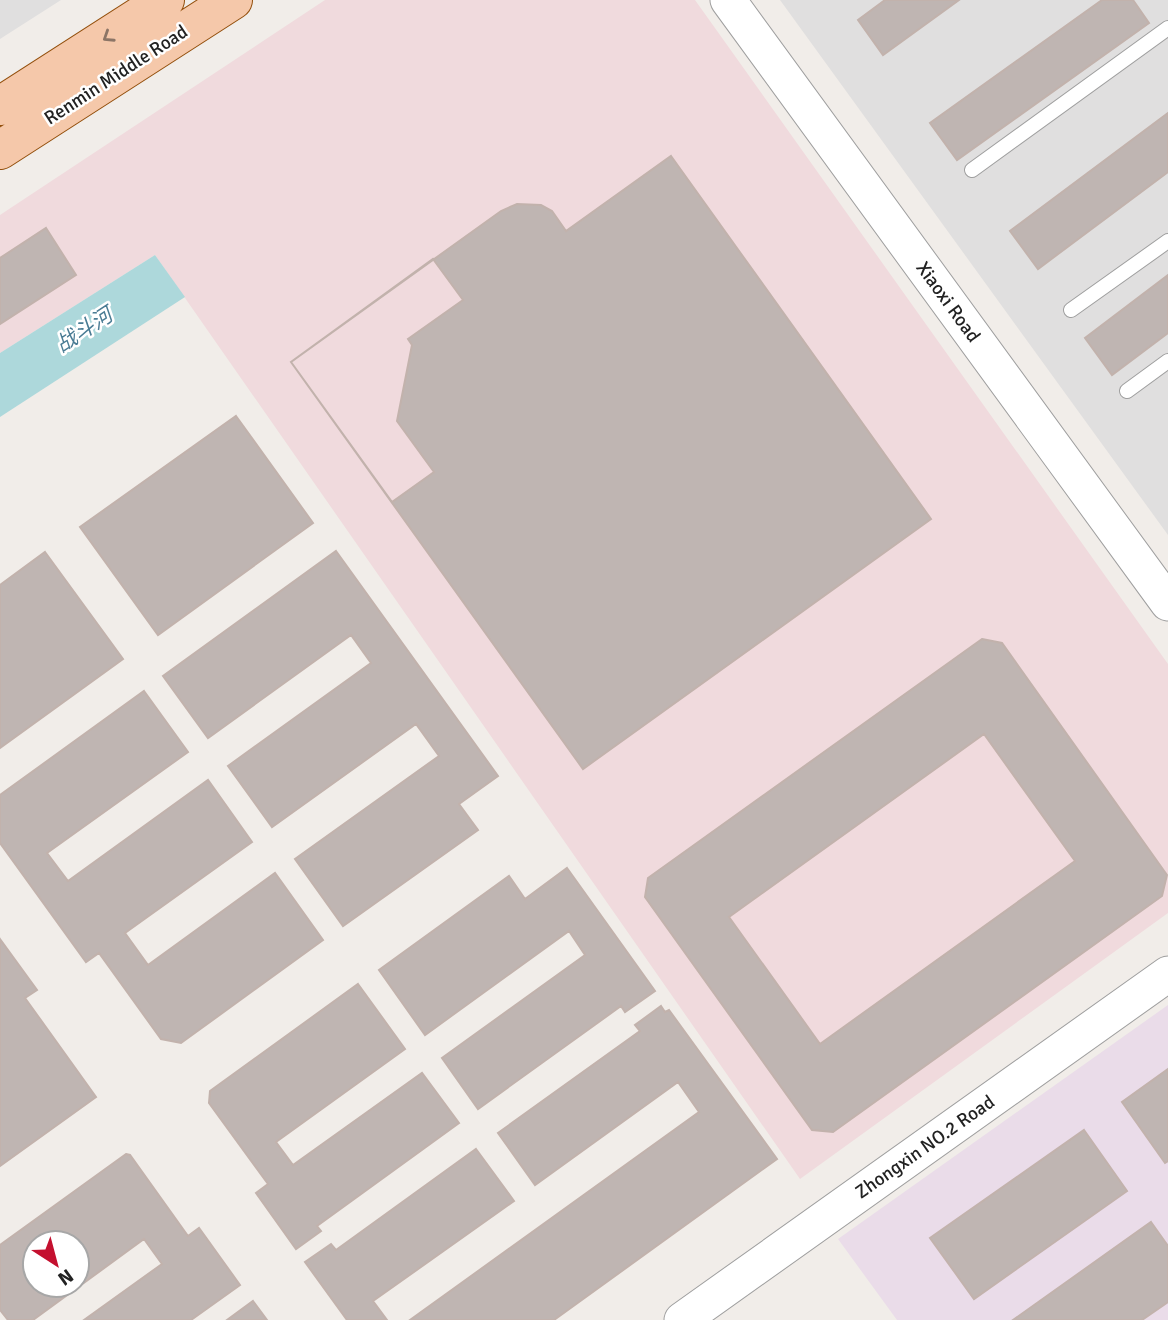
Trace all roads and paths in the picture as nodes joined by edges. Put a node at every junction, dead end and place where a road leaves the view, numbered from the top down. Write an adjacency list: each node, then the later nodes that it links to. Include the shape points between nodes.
1 (165, 0): 5 (main road, Renmin Middle Road, one-way to 5)
2 (233, 0): 6 (main road, Renmin Middle Road)
3 (729, 0): 12 (street, Xiaoxi Road)
4 (1168, 28): 7 (lane)
5 (0, 106)
6 (0, 150)
7 (972, 170)
8 (1168, 241): 9 (lane)
9 (1071, 310)
10 (1168, 361): 11 (lane)
11 (1128, 391)
12 (1168, 603)
13 (1168, 974): 14 (street, Zhongxin NO.2 Road)
14 (682, 1320)

